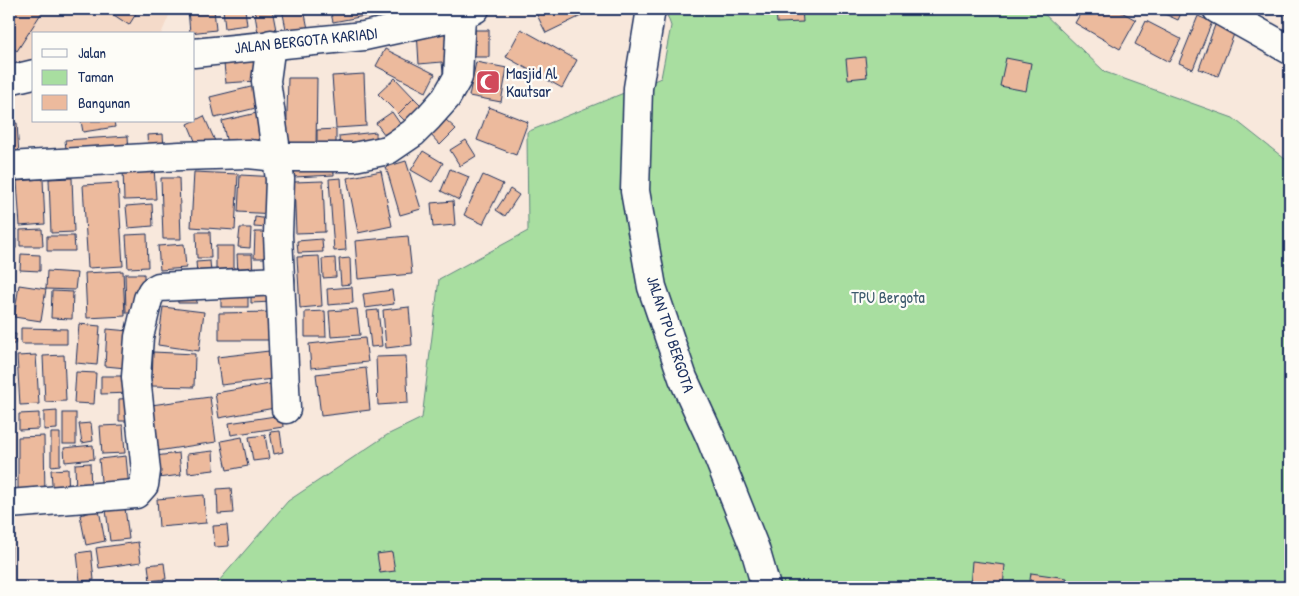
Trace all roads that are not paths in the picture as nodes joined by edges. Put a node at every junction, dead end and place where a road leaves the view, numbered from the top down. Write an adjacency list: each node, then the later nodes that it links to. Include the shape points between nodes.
1 (651, 9): 14 (street, JALAN TPU BERGOTA, via 638,88 635,191 652,287 683,378 755,549)
2 (1217, 9): 5 (street)
3 (468, 12): 4 (street, JALAN BERGOTA KARIADI, via 364,36); 9 (street, via 458,77 446,98 412,133 388,150 354,158)
4 (271, 44): 6 (street, JALAN BERGOTA KARIADI); 9 (street, via 266,80)
5 (1290, 50)
6 (195, 53)
7 (32, 74): 8 (street)
8 (9, 80)
9 (276, 158): 10 (street, via 248,154 180,156); 11 (street, via 280,178)
10 (9, 166)
11 (280, 281): 12 (street); 13 (street, via 159,287 152,291 139,337 136,377 146,471 144,485 136,494)
12 (286, 409)
13 (9, 504)
14 (766, 587)

